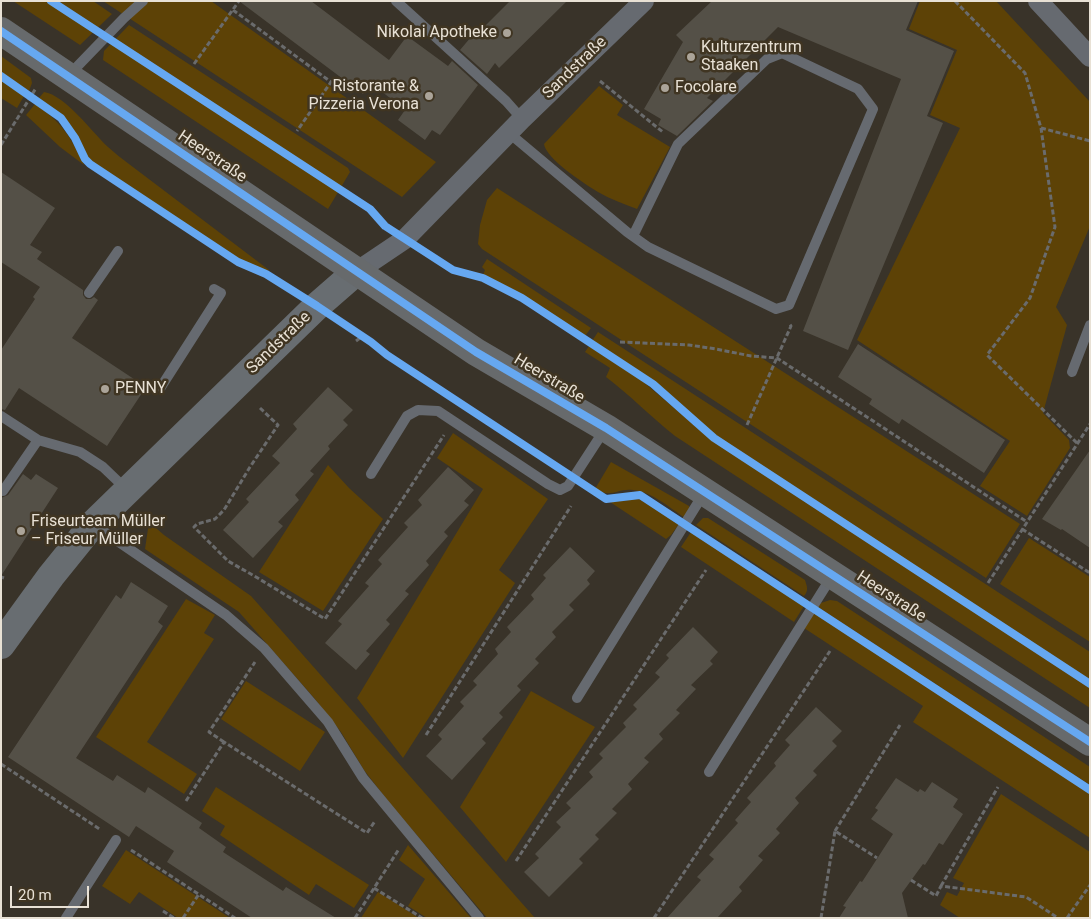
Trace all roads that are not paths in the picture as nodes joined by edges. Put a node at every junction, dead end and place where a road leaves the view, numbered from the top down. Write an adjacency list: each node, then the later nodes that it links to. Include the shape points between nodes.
1 (143, 1): 7 (lane)
2 (396, 1): 8 (lane, via 493,89)
3 (644, 1): 8 (street, Sandstraße)
4 (1038, 1): 6 (street)
5 (1, 30): 7 (main road, Heerstraße)
6 (1090, 57)
7 (59, 70): 11 (main road, Heerstraße)
8 (516, 126): 9 (lane); 11 (street, Sandstraße, via 405,239)
9 (633, 236): 9 (lane, via 678,144 768,59 782,53 858,89 873,109 789,305 776,310)
10 (118, 251): 13 (lane)
11 (356, 272): 18 (main road, Heerstraße, via 476,352); 21 (street, Sandstraße)
12 (214, 289): 16 (lane, via 221,293)
13 (88, 293)
14 (1090, 324): 15 (lane)
15 (1072, 372)
16 (161, 387)
17 (1, 416): 19 (lane)
18 (606, 428): 20 (lane, via 568,486 560,490 438,411 418,410 407,416); 23 (main road, Heerstraße)
19 (38, 440): 21 (lane, via 80,452 103,467); 22 (lane)
20 (371, 474)
21 (127, 490): 24 (street, Sandstraße)
22 (1, 491)
23 (705, 492): 25 (main road, Heerstraße); 27 (lane)
24 (93, 524): 26 (street, Sandstraße, via 50,576); 32 (lane, via 226,615 264,648 328,722 363,778)
25 (832, 575): 28 (main road, Heerstraße); 29 (lane)
26 (1, 645)
27 (577, 698)
28 (1090, 742)
29 (709, 772)
30 (116, 840): 31 (lane)
31 (66, 918)
32 (479, 918)

